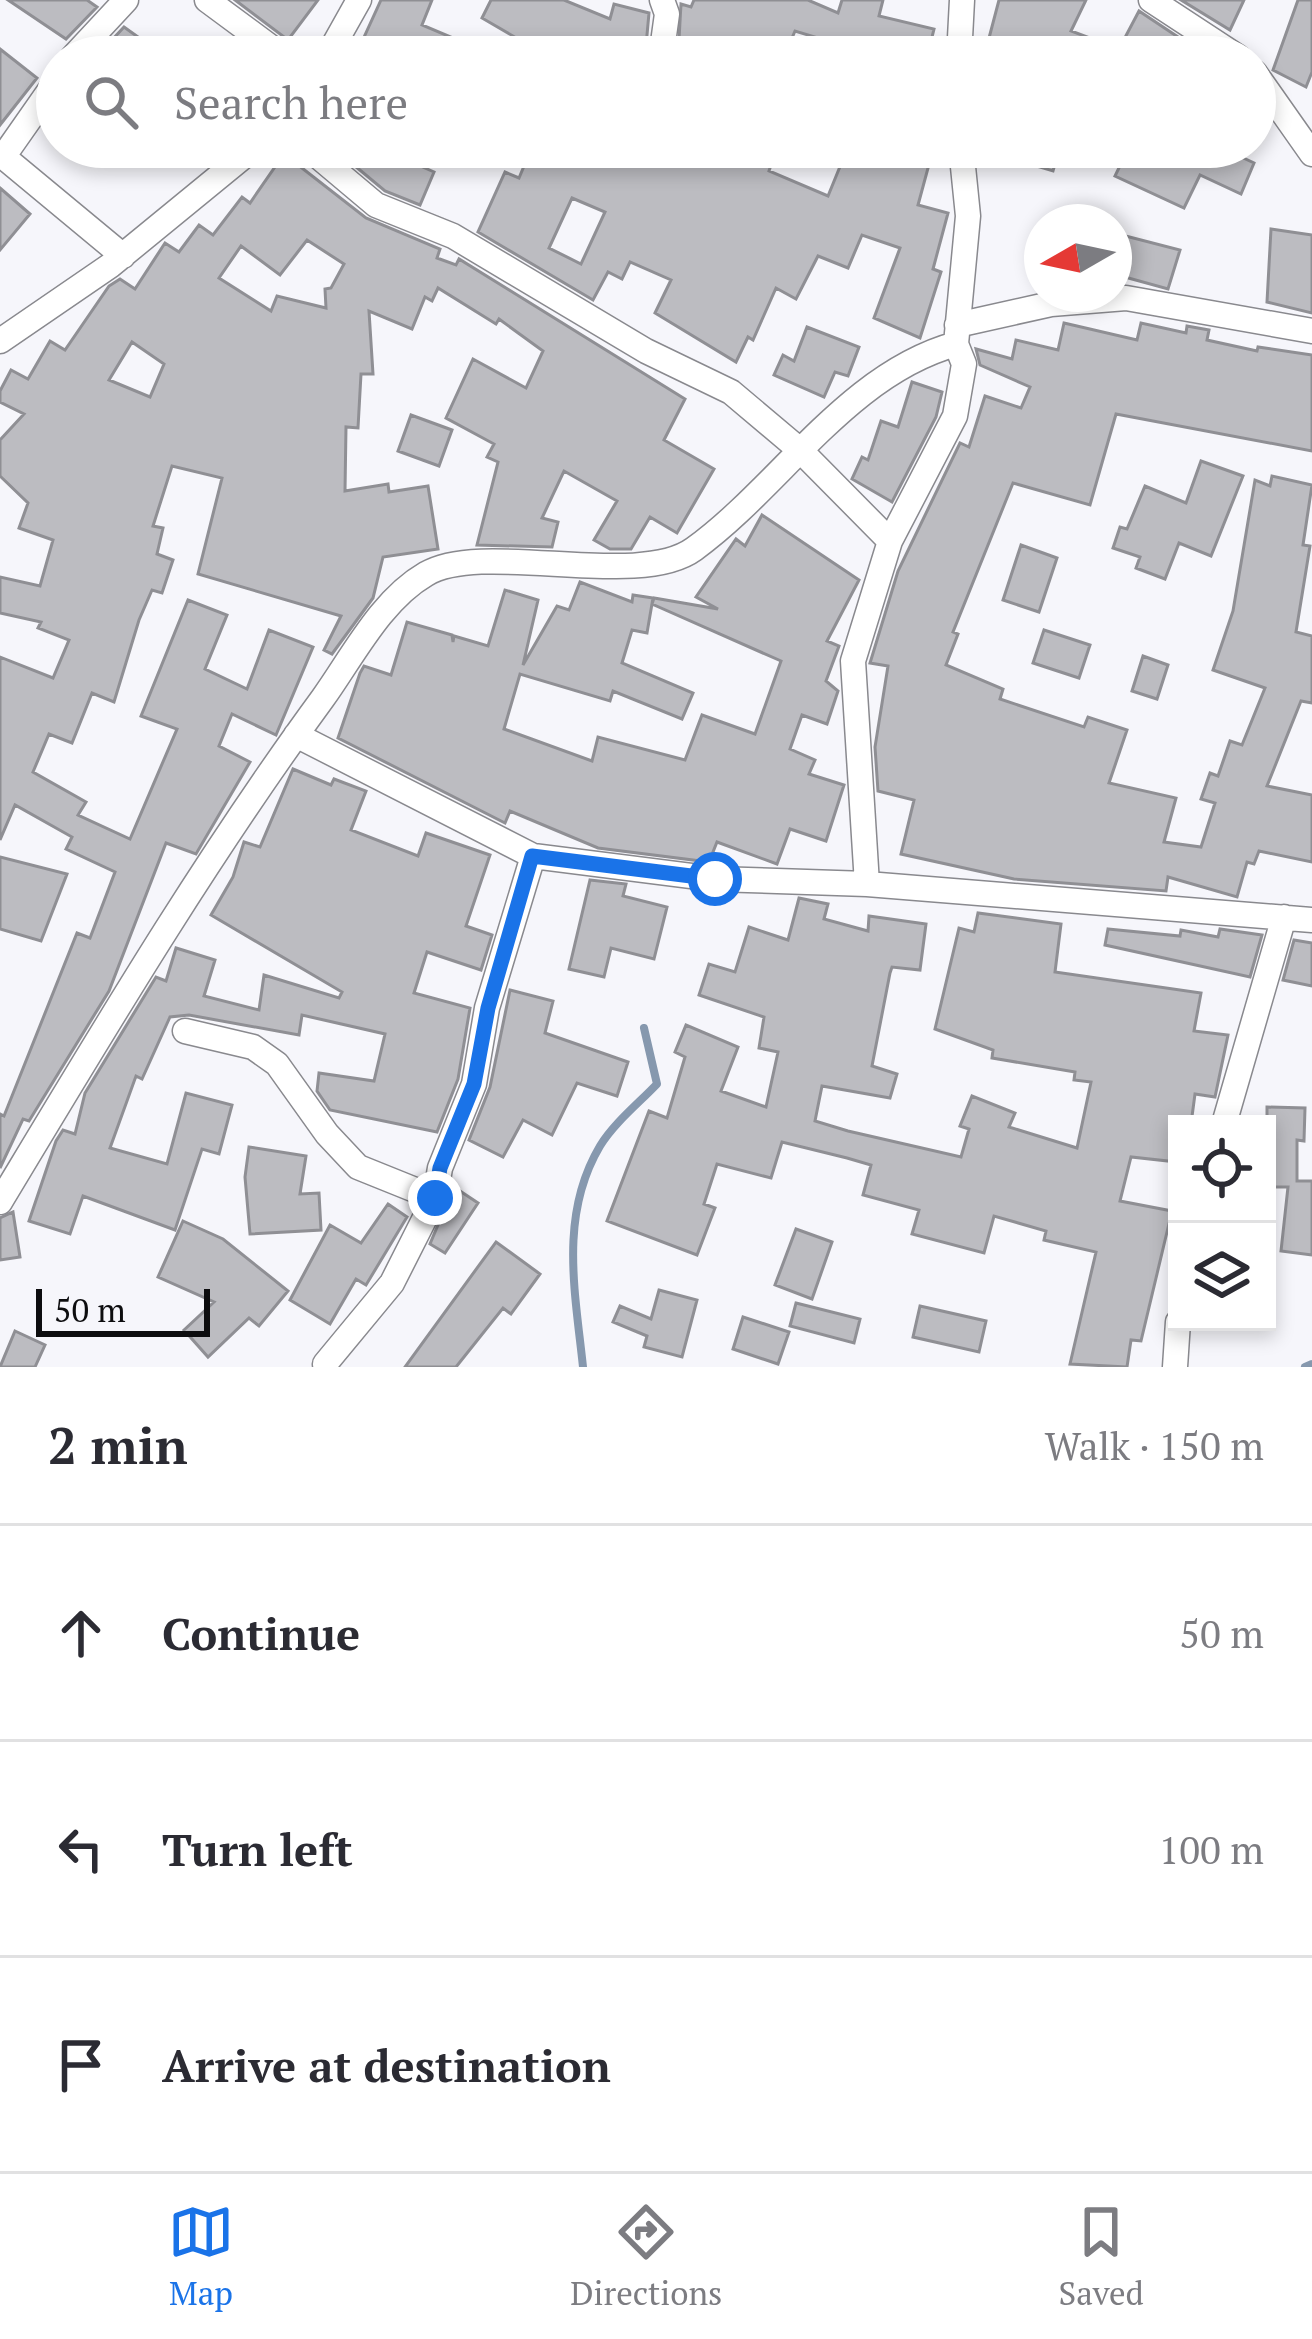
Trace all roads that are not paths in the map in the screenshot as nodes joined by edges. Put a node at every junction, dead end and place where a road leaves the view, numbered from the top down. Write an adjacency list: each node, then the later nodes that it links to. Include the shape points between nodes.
1 (126, 0): 7 (street)
2 (207, 0): 8 (street)
3 (359, 0): 9 (street)
4 (662, 0): 10 (street)
5 (962, 0): 11 (street)
6 (1151, 0): 12 (street)
7 (93, 36)
8 (256, 36)
9 (339, 36)
10 (664, 36)
11 (960, 36)
12 (1206, 36)
13 (1276, 103): 15 (street)
14 (36, 109): 16 (street)
15 (1312, 154)
16 (2, 155): 20 (street)
17 (230, 168): 20 (street)
18 (332, 168): 24 (street, via 376,205 453,236 731,392)
19 (964, 168): 22 (street, via 968,216)
20 (123, 256): 23 (street)
21 (1312, 332): 22 (street, via 1126,298 1051,304)
22 (956, 334): 24 (street, via 880,382); 25 (street, via 964,364 955,416)
23 (0, 341)
24 (801, 451): 25 (street); 26 (street, via 692,551 673,559 430,571 399,593)
25 (890, 542): 28 (street, via 854,661)
26 (296, 735): 27 (street); 34 (street, via 140,969)
27 (532, 856): 28 (street, via 715,879); 33 (street, via 474,1084)
28 (867, 884): 29 (street)
29 (1284, 917): 30 (street); 32 (street)
30 (1312, 920)
31 (185, 1031): 33 (street, via 265,1055 358,1167)
32 (1226, 1115)
33 (435, 1198): 36 (street, via 392,1283)
34 (0, 1202)
35 (1177, 1331): 37 (street)
36 (326, 1364)
37 (1175, 1367)

